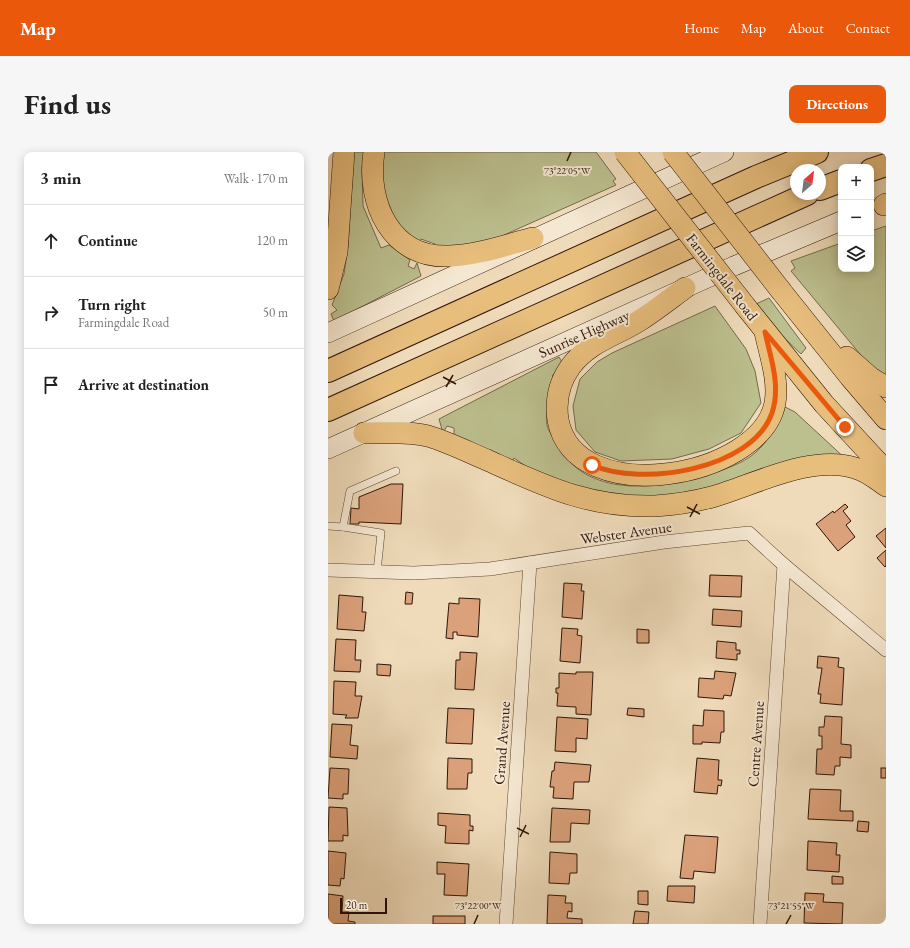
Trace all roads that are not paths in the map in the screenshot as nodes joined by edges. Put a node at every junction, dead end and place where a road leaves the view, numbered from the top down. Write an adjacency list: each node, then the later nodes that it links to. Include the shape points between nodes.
1 (344, 152): 14 (main road, via 337,252)
2 (374, 152): 13 (main road, via 372,184 380,213 393,232 414,249 433,255 458,256)
3 (625, 152): 17 (main road, Farmingdale Road, bridge)
4 (673, 152): 16 (main road, bridge)
5 (724, 152): 13 (main road)
6 (817, 152): 19 (highway, via 756,177)
7 (886, 165): 8 (highway)
8 (874, 169)
9 (838, 182): 10 (highway)
10 (826, 187)
11 (794, 200): 21 (highway)
12 (838, 221): 15 (main road, Sunrise Highway)
13 (533, 238): 18 (main road)
14 (328, 288)
15 (685, 288): 17 (main road, via 638,322 589,347 566,374 558,397 559,424 572,448 592,465 614,473 659,474 713,462 748,444 766,426 774,404 776,383); 23 (main road, Sunrise Highway)
16 (801, 316): 20 (main road, via 864,373); 22 (main road)
17 (765, 332): 26 (main road, Farmingdale Road, via 824,404)
18 (328, 334)
19 (328, 371)
20 (886, 386)
21 (328, 410)
22 (886, 418)
23 (364, 432): 24 (main road, Sunrise Highway); 27 (main road, via 427,436 560,492 608,504 656,506 696,500 789,472 824,465 856,468)
24 (328, 449)
25 (396, 471): 29 (lane, via 350,491)
26 (886, 471)
27 (886, 486)
28 (328, 526): 29 (lane)
29 (344, 527): 33 (lane, via 380,533)
30 (530, 563): 31 (street, Webster Avenue, via 664,542 749,533); 33 (street, Webster Avenue, via 482,570); 35 (street, Grand Avenue)
31 (784, 566): 34 (street, Webster Avenue); 36 (street, Centre Avenue)
32 (328, 570): 33 (street, Webster Avenue)
33 (377, 572)
34 (886, 650)
35 (506, 924)
36 (760, 924)

